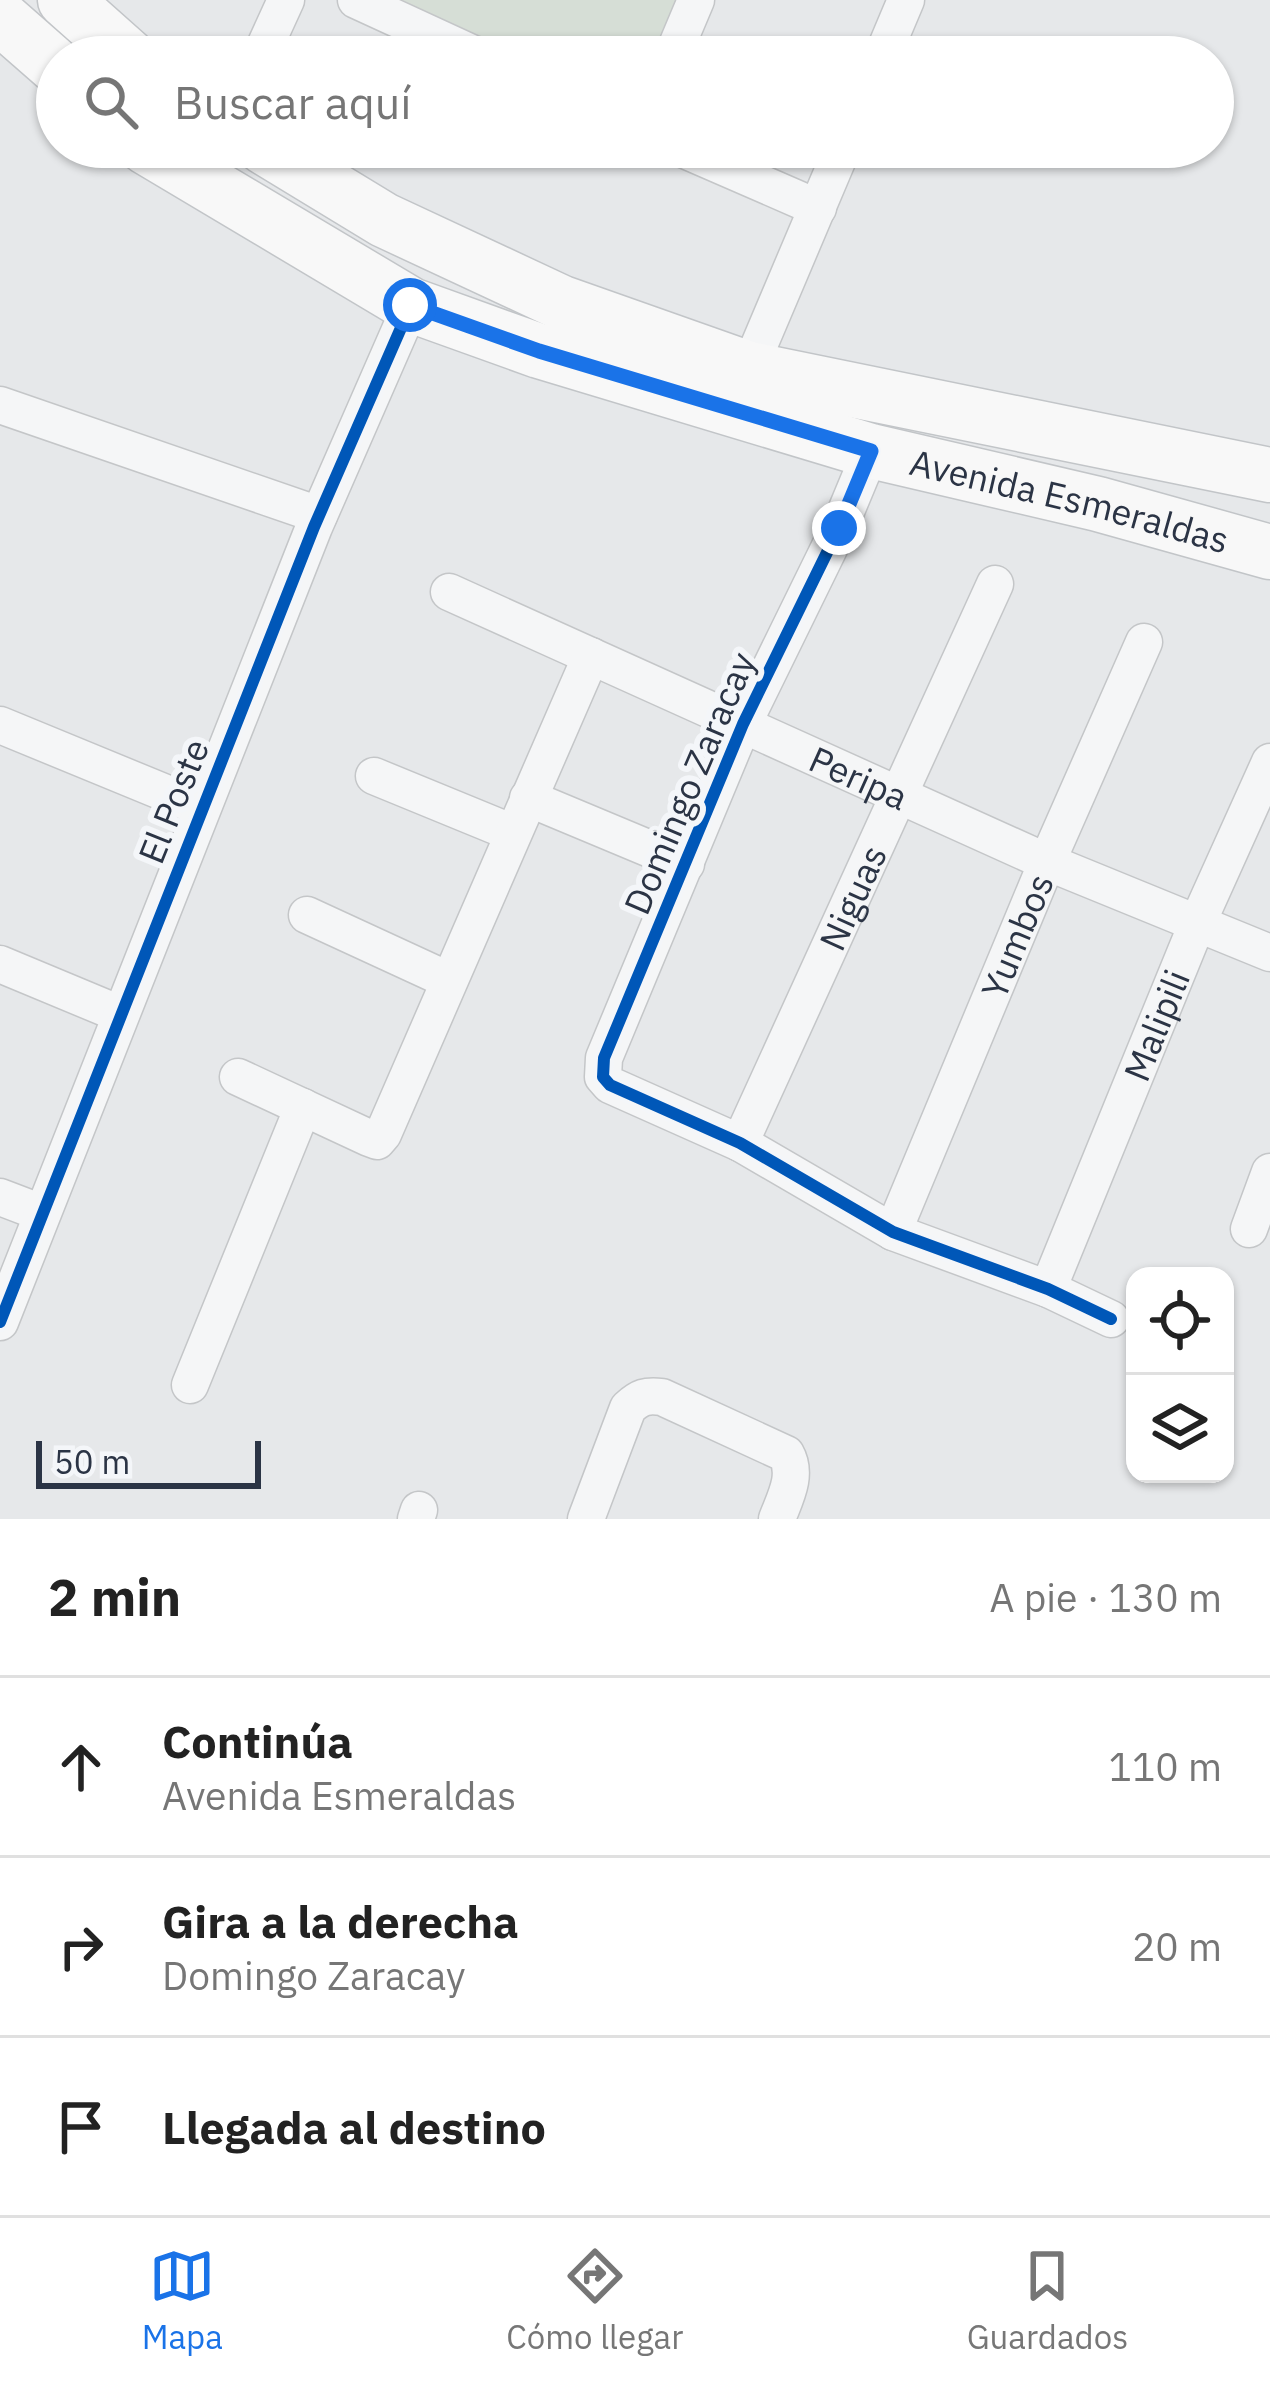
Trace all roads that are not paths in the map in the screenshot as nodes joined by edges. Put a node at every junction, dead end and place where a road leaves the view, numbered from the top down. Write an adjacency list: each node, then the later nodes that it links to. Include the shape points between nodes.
1 (65, 0): 7 (main road)
2 (286, 0): 8 (street)
3 (356, 0): 9 (street)
4 (696, 0): 10 (street)
5 (906, 0): 11 (street)
6 (0, 17): 12 (main road)
7 (105, 36)
8 (270, 36)
9 (434, 36)
10 (681, 36)
11 (891, 36)
12 (36, 49)
13 (181, 168): 18 (main road, Avenida Esmeraldas)
14 (299, 168): 19 (main road, Avenida Esmeraldas, via 384,220 542,294)
15 (726, 168): 17 (street)
16 (834, 168): 17 (street)
17 (818, 208): 19 (street)
18 (410, 305): 21 (main road, Avenida Esmeraldas); 23 (street, El Poste)
19 (749, 369): 22 (main road, Avenida Esmeraldas)
20 (0, 404): 23 (street)
21 (871, 451): 24 (main road, Avenida Esmeraldas); 29 (street, Domingo Zaracay)
22 (1270, 475)
23 (319, 514): 35 (street, El Poste)
24 (1270, 551)
25 (995, 584): 33 (street, Niguas)
26 (449, 592): 28 (street, Peripa)
27 (1144, 642): 37 (street, Yumbos)
28 (591, 656): 29 (street, Peripa); 34 (street)
29 (743, 724): 33 (street, Peripa); 38 (street, Domingo Zaracay)
30 (0, 725): 35 (street)
31 (1270, 762): 40 (street, Malipili)
32 (374, 776): 36 (street)
33 (899, 794): 37 (street, Peripa); 47 (street, Niguas)
34 (528, 798): 36 (street); 38 (street)
35 (202, 808): 44 (street, El Poste)
36 (513, 833): 43 (street)
37 (1047, 862): 40 (street, Peripa); 52 (street, Yumbos)
38 (686, 864): 47 (street, Domingo Zaracay, via 603,1076)
39 (307, 915): 43 (street)
40 (1197, 925): 41 (street, Peripa); 53 (street, Malipili)
41 (1270, 953)
42 (0, 964): 44 (street)
43 (448, 980): 46 (street, via 377,1141)
44 (120, 1014): 50 (street, El Poste)
45 (238, 1077): 46 (street)
46 (303, 1107): 56 (street)
47 (740, 1143): 52 (street)
48 (1270, 1172): 51 (street)
49 (0, 1197): 50 (street)
50 (42, 1213): 55 (street, El Poste)
51 (1249, 1228)
52 (893, 1232): 53 (street)
53 (1048, 1289): 54 (street)
54 (1111, 1319)
55 (0, 1322)
56 (190, 1385)
57 (586, 1519): 58 (street, via 628,1408 648,1395 780,1449 792,1474)
58 (777, 1519)

